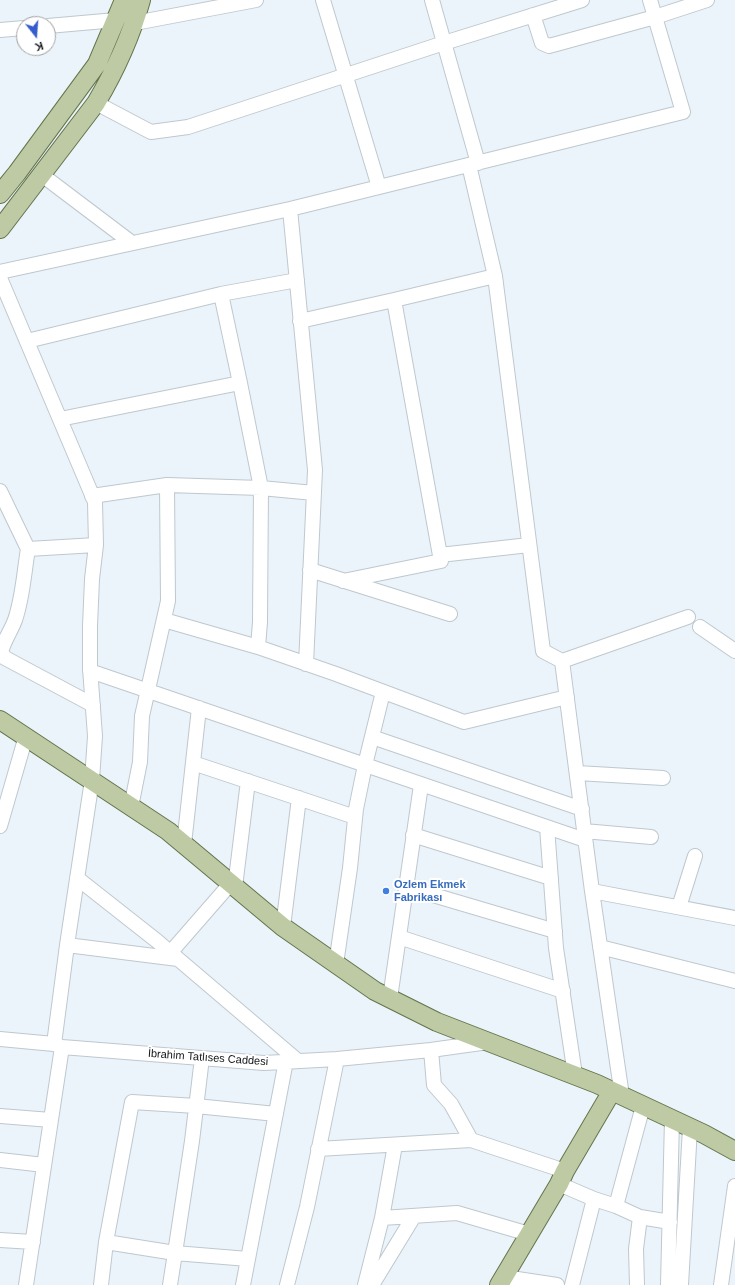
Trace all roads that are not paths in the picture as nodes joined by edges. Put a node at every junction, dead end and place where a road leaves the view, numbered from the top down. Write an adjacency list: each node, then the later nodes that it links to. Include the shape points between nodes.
1 (124, 0): 11 (main road)
2 (141, 0): 12 (main road)
3 (256, 0): 12 (street)
4 (323, 0): 17 (street)
5 (432, 0): 16 (street)
6 (582, 0): 9 (street)
7 (650, 0): 10 (street)
8 (707, 0): 10 (street)
9 (533, 15): 10 (street, via 542,43 549,46); 16 (street)
10 (655, 17): 19 (street, via 683,112)
11 (116, 20): 13 (street); 22 (main road, via 97,64)
12 (135, 23): 18 (main road, via 109,82)
13 (56, 25)
14 (16, 29): 15 (street)
15 (0, 30)
16 (444, 43): 17 (street); 19 (street)
17 (346, 75): 18 (street, via 188,127 151,132); 21 (street)
18 (96, 103): 20 (main road)
19 (474, 164): 21 (street); 27 (street)
20 (42, 175): 24 (main road); 25 (street)
21 (379, 187): 23 (street)
22 (0, 194)
23 (290, 209): 25 (street); 29 (street)
24 (0, 229)
25 (132, 243): 26 (street)
26 (0, 272)
27 (495, 276): 31 (street); 42 (street)
28 (0, 278): 33 (street)
29 (296, 280): 30 (street); 32 (street)
30 (221, 294): 33 (street); 34 (street)
31 (394, 300): 32 (street); 44 (street)
32 (300, 321): 39 (street, via 315,470)
33 (27, 341): 35 (street)
34 (240, 383): 35 (street); 37 (street)
35 (60, 419): 40 (street)
36 (167, 485): 37 (street); 40 (street); 49 (street, via 168,601)
37 (261, 488): 39 (street); 51 (street)
38 (0, 491): 43 (street)
39 (314, 493): 45 (street)
40 (92, 496): 41 (street, via 95,502)
41 (96, 544): 43 (street); 55 (street, via 92,579)
42 (529, 544): 44 (street); 53 (street, via 543,651)
43 (28, 549): 59 (street, via 15,620 1,652 5,658)
44 (440, 555): 46 (street, via 441,561)
45 (310, 570): 46 (street); 54 (street)
46 (343, 580): 47 (street)
47 (450, 614)
48 (688, 617): 53 (street)
49 (164, 620): 51 (street); 56 (street)
50 (700, 627): 52 (street)
51 (258, 647): 54 (street)
52 (735, 651)
53 (562, 661): 58 (street)
54 (306, 664): 57 (street)
55 (90, 671): 56 (street); 59 (street)
56 (148, 691): 60 (street); 72 (street, via 142,716 140,762)
57 (383, 692): 58 (street, via 464,722); 63 (street)
58 (567, 697): 66 (street)
59 (93, 705): 68 (street)
60 (199, 708): 64 (street); 65 (street)
61 (0, 720): 62 (main road)
62 (26, 736): 68 (main road); 75 (street)
63 (372, 737): 65 (street); 73 (street)
64 (193, 763): 69 (street); 80 (street)
65 (365, 765): 70 (street); 74 (street)
66 (577, 773): 67 (street); 73 (street)
67 (663, 778)
68 (92, 780): 72 (main road); 82 (street)
69 (248, 781): 71 (street); 84 (street)
70 (421, 785): 76 (street); 77 (street)
71 (299, 798): 74 (street); 89 (street)
72 (131, 807): 80 (main road)
73 (582, 809): 78 (street)
74 (355, 817): 95 (street)
75 (0, 826)
76 (547, 827): 78 (street); 83 (street)
77 (413, 835): 83 (street); 85 (street)
78 (585, 836): 79 (street); 86 (street)
79 (651, 837)
80 (184, 844): 84 (main road)
81 (695, 856): 87 (street)
82 (77, 878): 92 (street); 94 (street)
83 (551, 878): 90 (street)
84 (233, 885): 89 (main road); 94 (street)
85 (406, 887): 90 (street); 91 (street)
86 (592, 891): 87 (street); 93 (street)
87 (679, 907): 88 (street)
88 (735, 918)
89 (283, 927): 95 (main road)
90 (555, 931): 97 (street)
91 (399, 937): 97 (street); 98 (street)
92 (67, 945): 94 (street); 101 (street)
93 (600, 947): 96 (street); 107 (street)
94 (174, 956): 105 (street)
95 (336, 964): 98 (main road, via 375,991)
96 (735, 982)
97 (563, 991): 106 (street)
98 (390, 998): 100 (main road, via 437,1022)
99 (0, 1038): 101 (street, İbrahim Tatlıses Caddesi)
100 (488, 1042): 102 (street, İbrahim Tatlıses Caddesi); 106 (main road)
101 (58, 1045): 103 (street, İbrahim Tatlıses Caddesi); 113 (street)
102 (430, 1050): 104 (street, İbrahim Tatlıses Caddesi); 115 (street, via 434,1085 451,1104)
103 (202, 1058): 105 (street, İbrahim Tatlıses Caddesi, via 264,1063); 108 (street)
104 (337, 1059): 105 (street, İbrahim Tatlıses Caddesi); 117 (street)
105 (292, 1061): 110 (street)
106 (575, 1075): 107 (main road)
107 (617, 1094): 109 (main road); 121 (main road)
108 (196, 1106): 110 (street); 132 (street, via 132,1102); 133 (street)
109 (643, 1106): 112 (main road); 124 (street)
110 (276, 1114): 134 (street)
111 (0, 1116): 113 (street)
112 (672, 1119): 114 (main road); 128 (street)
113 (51, 1120): 120 (street)
114 (690, 1128): 118 (main road); 147 (street)
115 (471, 1140): 116 (street); 121 (street)
116 (395, 1145): 117 (street); 127 (street)
117 (318, 1149): 140 (street)
118 (735, 1150)
119 (0, 1160): 120 (street)
120 (44, 1165): 131 (street)
121 (562, 1178): 123 (street); 129 (main road)
122 (735, 1186): 148 (street)
123 (594, 1199): 124 (street); 144 (street)
124 (616, 1206): 126 (street)
125 (414, 1216): 127 (street); 129 (street, via 457,1213); 142 (street)
126 (640, 1217): 128 (street); 145 (street, via 636,1249)
127 (382, 1218): 141 (street)
128 (670, 1222): 146 (street)
129 (529, 1234): 135 (main road)
130 (0, 1240): 131 (street)
131 (33, 1242): 136 (street)
132 (106, 1242): 133 (street); 137 (street)
133 (175, 1253): 134 (street); 138 (street)
134 (248, 1259): 139 (street)
135 (504, 1281): 143 (street)
136 (26, 1285)
137 (101, 1285)
138 (170, 1285)
139 (243, 1285)
140 (287, 1285)
141 (365, 1285)
142 (372, 1285)
143 (556, 1285)
144 (572, 1285)
145 (637, 1285)
146 (668, 1285)
147 (681, 1285)
148 (721, 1285)

